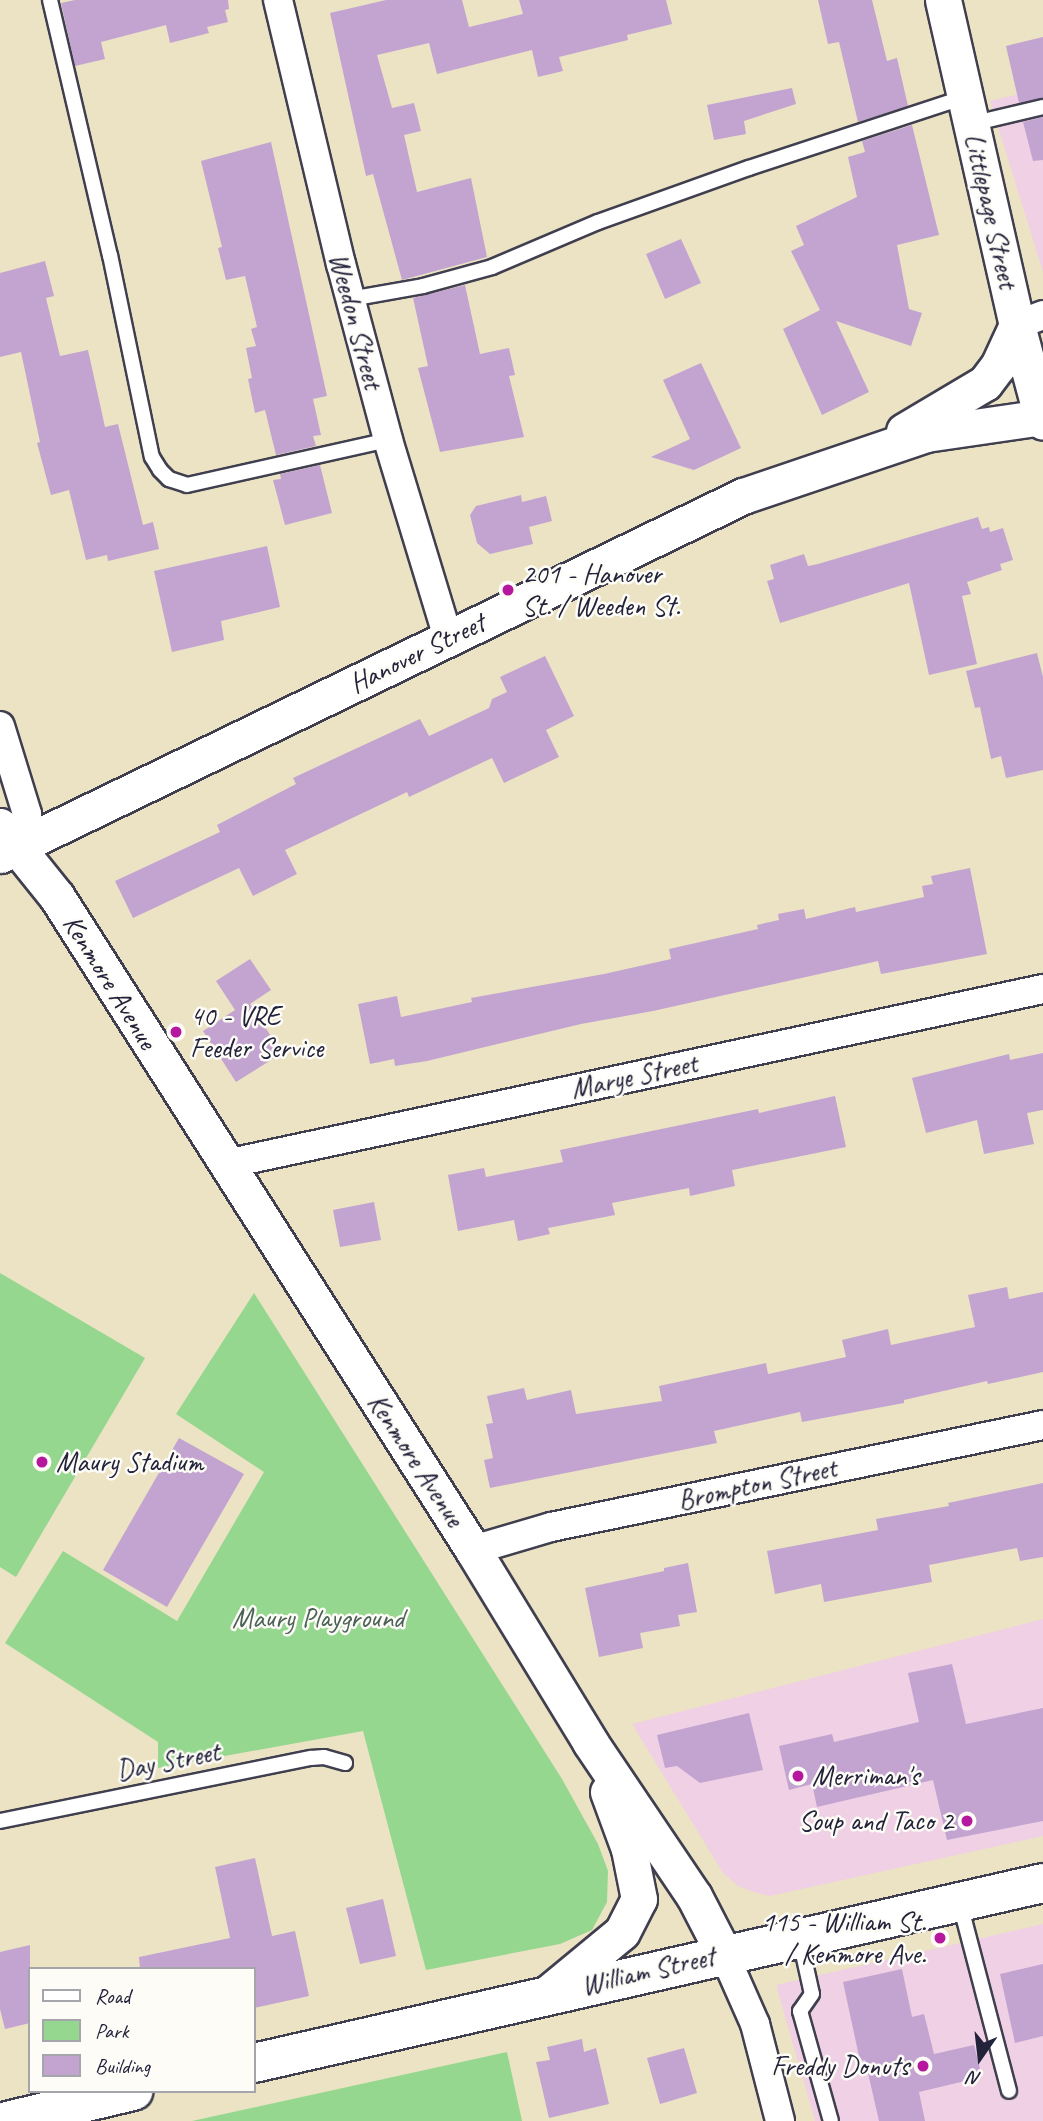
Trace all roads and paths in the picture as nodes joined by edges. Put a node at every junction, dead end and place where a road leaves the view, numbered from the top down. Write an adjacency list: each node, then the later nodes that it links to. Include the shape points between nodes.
1 (50, 0): 9 (lane, via 152,457 160,470 187,485)
2 (278, 0): 6 (street, Weedon Street)
3 (943, 0): 5 (street, Littlepage Street)
4 (1043, 107): 5 (lane)
5 (968, 110): 6 (lane, via 611,218 492,267); 7 (street, Littlepage Street)
6 (350, 299): 9 (street, Weedon Street)
7 (1030, 320): 8 (street, Littlepage Street); 10 (street, via 985,383)
8 (1043, 419): 10 (street, Hanover Street, via 926,434)
9 (388, 440): 11 (street, Weedon Street)
10 (866, 454): 11 (street, Hanover Street, via 743,496)
11 (448, 638): 13 (street, Hanover Street)
12 (0, 726): 13 (street, via 27,814)
13 (6, 842): 15 (street, Kenmore Avenue, via 57,897)
14 (1043, 989): 15 (street, Marye Street)
15 (226, 1164): 17 (street, Kenmore Avenue)
16 (1043, 1424): 17 (street, Brompton Street, via 551,1527)
17 (473, 1550): 18 (street, Kenmore Avenue)
18 (590, 1742): 24 (street, Kenmore Avenue, via 694,1896); 25 (street, via 629,1849 639,1899 622,1932)
19 (345, 1763): 20 (lane, Day Street, via 311,1758)
20 (0, 1821)
21 (1043, 1882): 22 (main road, William Street)
22 (960, 1902): 23 (main road, William Street); 27 (lane)
23 (800, 1939): 24 (main road, William Street); 31 (lane, via 812,1994 800,2011)
24 (723, 1954): 25 (main road, William Street); 30 (street, Kenmore Avenue, via 755,2024)
25 (547, 1994): 26 (main road, William Street)
26 (256, 2063)
27 (1009, 2091)
28 (125, 2093): 29 (main road)
29 (7, 2121)
30 (779, 2121)
31 (831, 2121)

